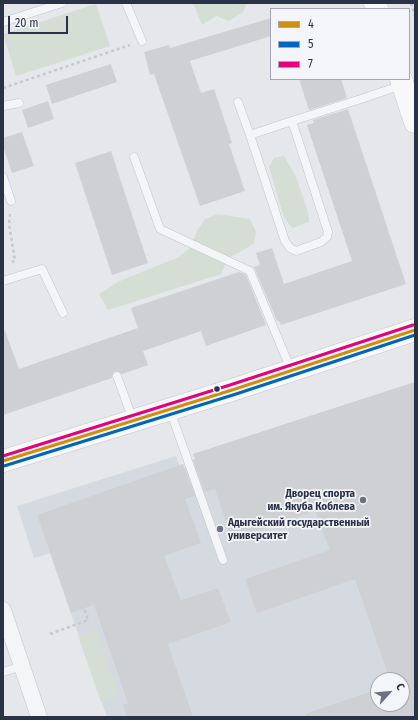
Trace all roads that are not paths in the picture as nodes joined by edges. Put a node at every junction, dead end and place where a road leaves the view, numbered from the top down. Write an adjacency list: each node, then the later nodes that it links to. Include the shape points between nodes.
1 (62, 3): 3 (lane)
2 (126, 3): 4 (lane)
3 (3, 22)
4 (142, 41)
5 (402, 82): 9 (lane); 10 (main road)
6 (238, 102): 11 (lane)
7 (19, 103): 8 (lane)
8 (3, 106)
9 (292, 121): 11 (lane); 11 (lane, via 328,232 327,237 321,242 296,251 284,241)
10 (415, 122)
11 (250, 136)
12 (134, 157): 18 (lane, via 160,229 250,271)
13 (3, 176): 14 (lane)
14 (11, 200)
15 (3, 281): 16 (lane, via 42,269)
16 (63, 313)
17 (415, 330): 18 (main road)
18 (292, 370): 20 (main road)
19 (117, 376): 21 (lane)
20 (170, 410): 21 (main road); 23 (lane)
21 (133, 421): 22 (main road)
22 (3, 461)
23 (223, 560)
24 (3, 610): 25 (street)
25 (22, 666): 26 (lane); 27 (street)
26 (3, 672)
27 (39, 717)

